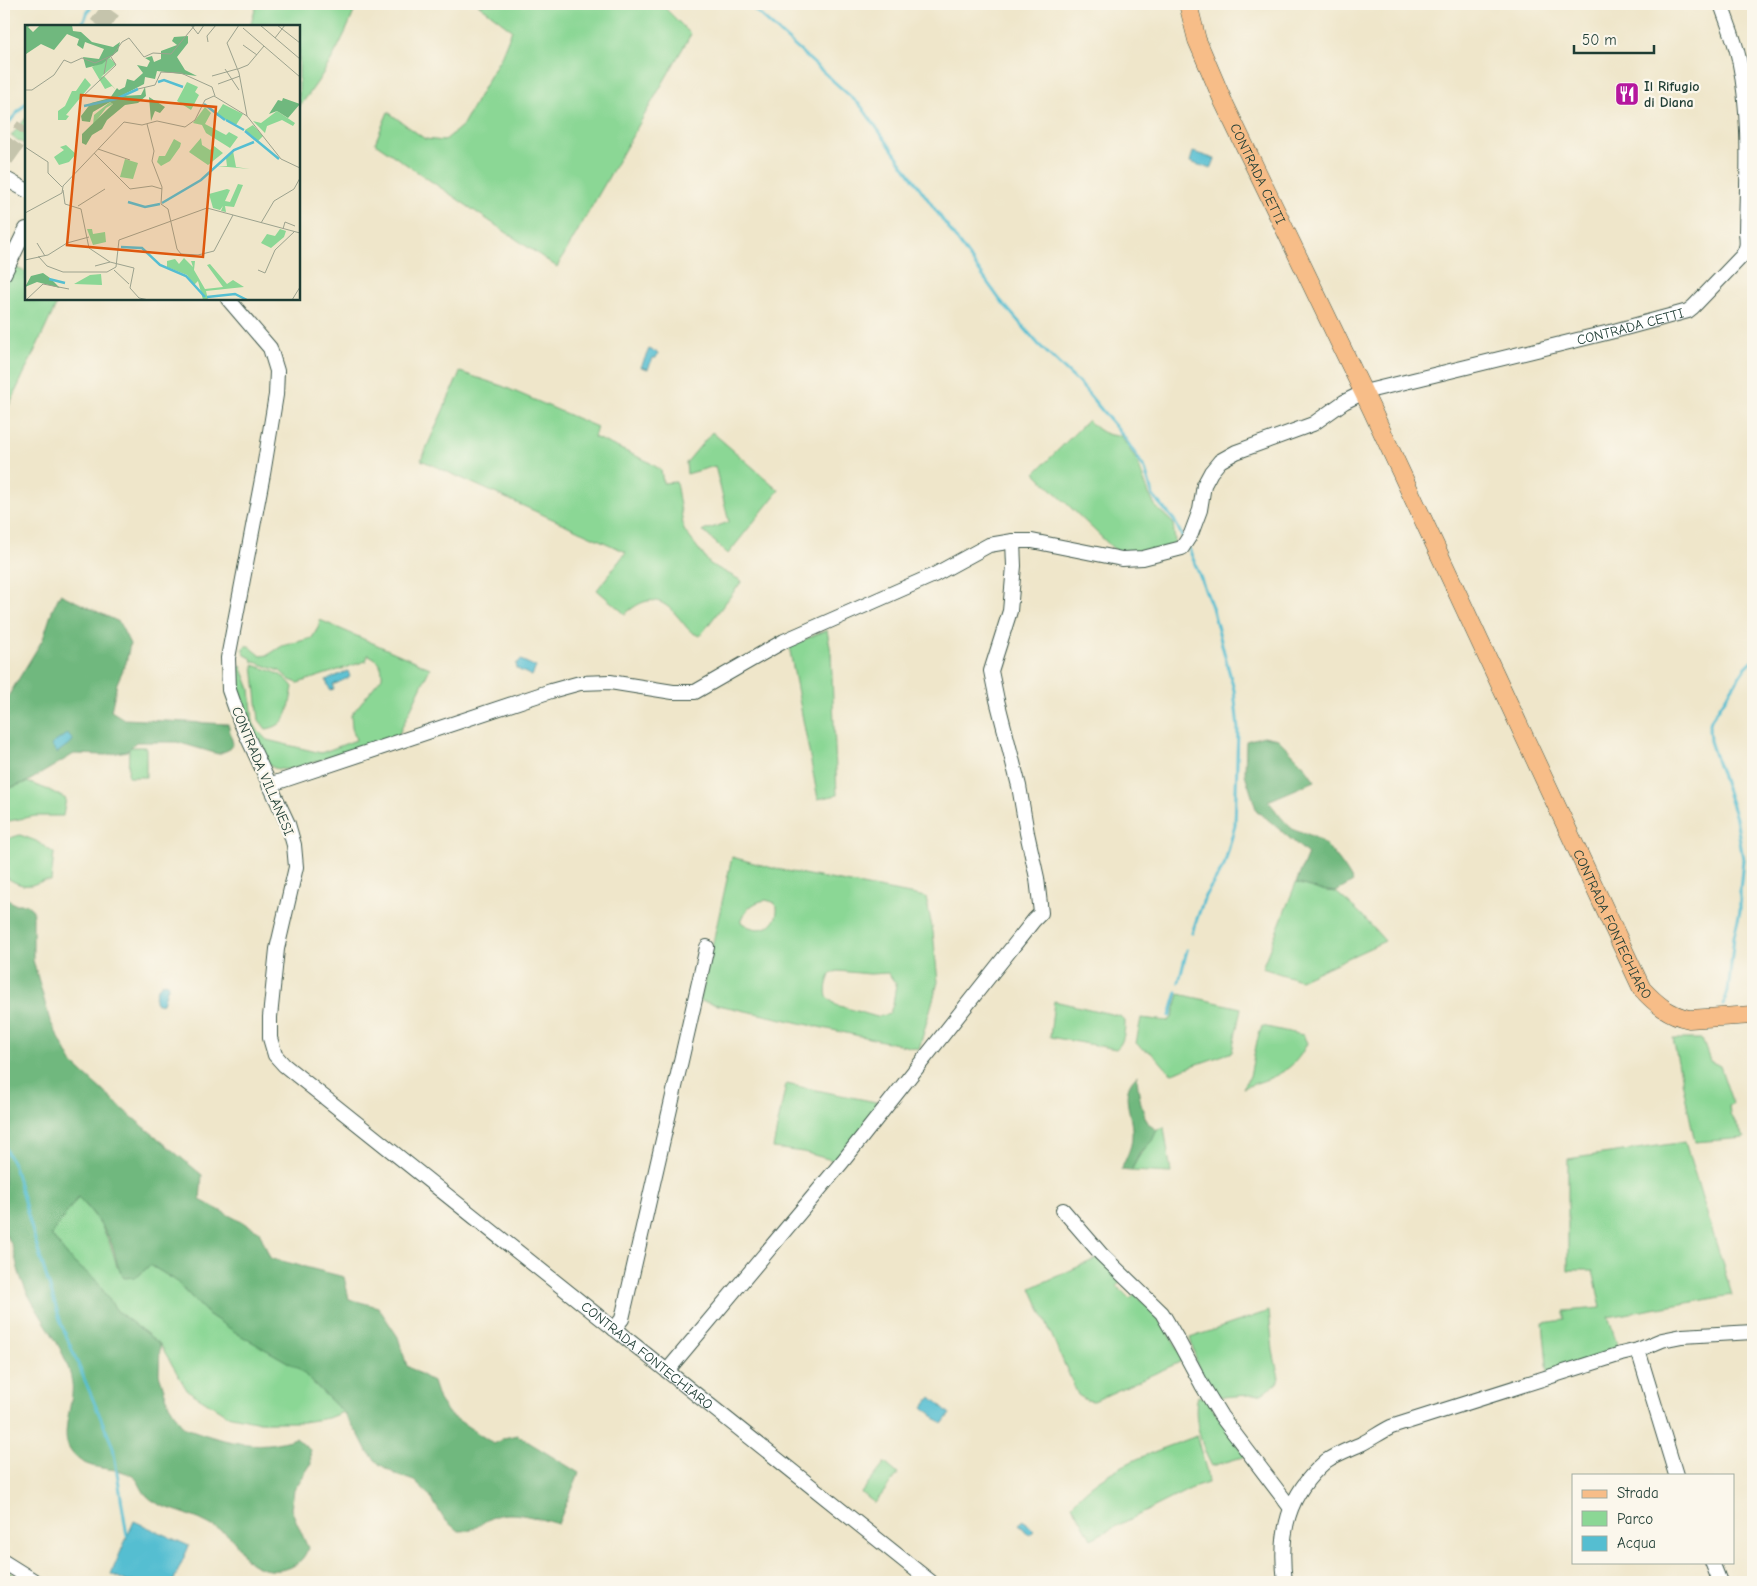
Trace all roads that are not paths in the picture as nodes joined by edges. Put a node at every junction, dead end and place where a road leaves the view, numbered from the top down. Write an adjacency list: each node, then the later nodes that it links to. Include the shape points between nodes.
1 (1188, 4): 8 (main road, CONTRADA CETTI, via 1197,40 1223,102)
2 (1721, 4): 8 (street, CONTRADA CETTI, via 1739,57 1746,98 1748,243 1742,256 1688,311)
3 (4, 178): 4 (street)
4 (25, 189)
5 (25, 231): 6 (street)
6 (4, 274)
7 (229, 300): 11 (street, CONTRADA VILLANESI, via 270,348 277,371 264,474 227,671 229,690 240,721)
8 (1364, 392): 9 (street, via 1313,424 1220,461 1204,485 1192,534 1182,548 1143,558 1122,559 1032,541); 10 (main road, CONTRADA CETTI)
9 (1013, 541): 11 (street, via 989,546 934,575 784,641 695,692 673,692 610,682 580,683); 19 (street, via 1010,612 991,671 1019,786 1041,913 843,1161)
10 (1529, 748): 13 (main road, CONTRADA FONTECHIARO, via 1642,989 1664,1010 1680,1017)
11 (270, 785): 14 (street, CONTRADA VILLANESI, via 288,824 296,868 277,949 270,1038 275,1056 284,1065)
12 (707, 947): 16 (street, via 622,1318)
13 (1753, 1015)
14 (364, 1130): 16 (street, CONTRADA FONTECHIARO)
15 (1064, 1210): 21 (street, via 1101,1254 1162,1313 1221,1416)
16 (614, 1329): 19 (street, CONTRADA FONTECHIARO)
17 (1753, 1332): 18 (street, via 1682,1336)
18 (1638, 1350): 20 (street); 21 (street, via 1390,1427 1328,1460 1311,1477)
19 (667, 1371): 25 (street, CONTRADA FONTECHIARO)
20 (1676, 1474)
21 (1290, 1507): 26 (street, via 1283,1565)
22 (4, 1562): 24 (street)
23 (1713, 1564): 27 (street)
24 (36, 1582)
25 (931, 1582)
26 (1285, 1582)
27 (1720, 1582)

